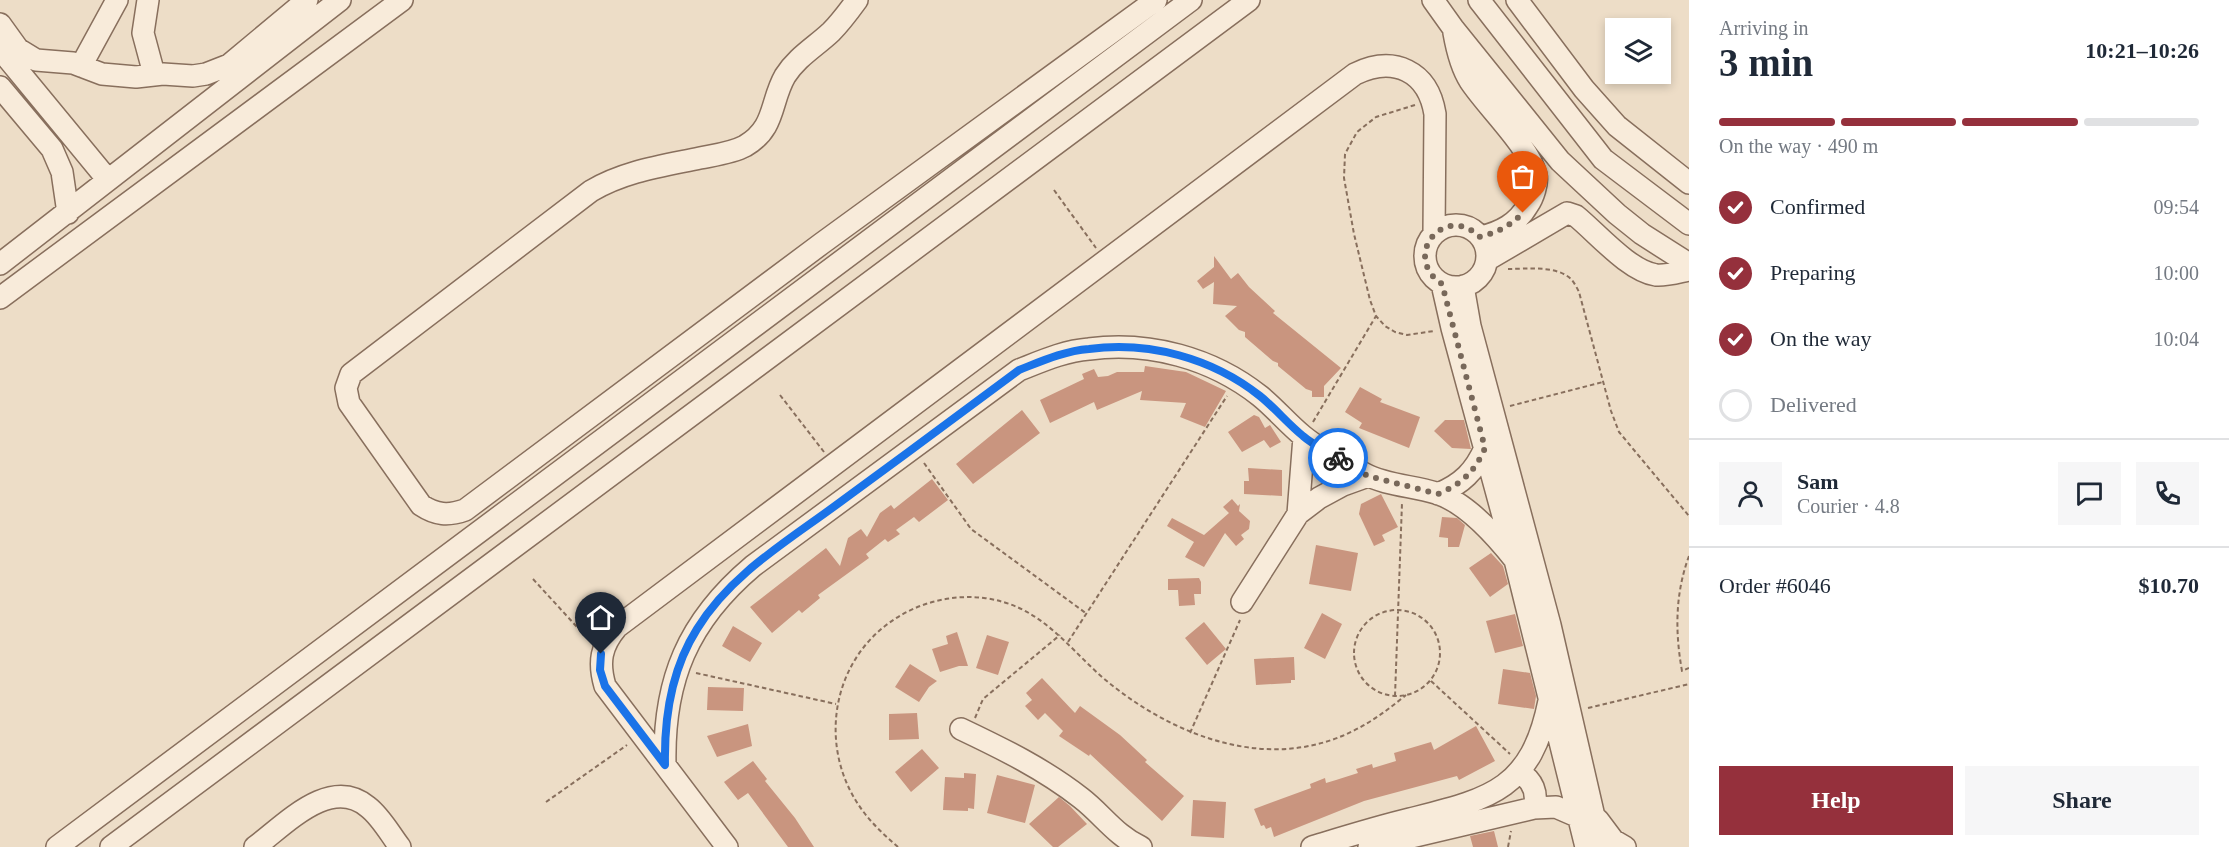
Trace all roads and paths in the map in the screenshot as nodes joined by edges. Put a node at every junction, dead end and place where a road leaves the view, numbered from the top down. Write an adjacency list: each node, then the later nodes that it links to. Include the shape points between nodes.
1 (116, 0): 12 (street, via 125,7); 16 (street)
2 (307, 0): 17 (street, via 218,71 193,76)
3 (340, 0): 20 (street)
4 (402, 0): 34 (street)
5 (857, 0): 6 (street, via 830,33 790,70 768,122 751,142 731,151 628,173 591,191 351,374 346,388 349,403 421,505 442,514 465,510)
6 (1156, 0)
7 (1191, 0): 79 (street)
8 (1249, 0): 80 (street)
9 (1433, 0): 14 (street)
10 (1479, 0): 24 (street, via 1603,159)
11 (1517, 0): 21 (street, via 1617,126)
12 (147, 6): 17 (street, via 143,33)
13 (0, 24): 16 (street, via 26,56)
14 (1453, 28): 26 (street, via 1469,80 1530,159 1537,177 1532,199 1523,213 1511,225); 30 (street, via 1568,169 1625,220)
15 (0, 49): 20 (street)
16 (81, 66): 17 (street, via 102,74)
17 (154, 74)
18 (0, 87): 23 (street, via 58,160)
19 (1432, 100): 25 (street); 27 (street, via 1420,80 1400,67 1369,67); 35 (path, via 1376,117 1357,132 1346,154 1344,178 1354,234)
20 (108, 180): 23 (street)
21 (1689, 183)
22 (1054, 190): 27 (path)
23 (68, 213): 28 (street)
24 (1689, 224)
25 (1434, 234): 26 (street, via 1458,225); 32 (street, via 1426,246 1425,261 1430,274)
26 (1480, 237): 29 (street, via 1487,252)
27 (1105, 261): 44 (street)
28 (0, 264)
29 (1486, 264): 31 (street, via 1567,213 1644,270 1657,275); 33 (street, via 1476,280); 38 (path, via 1558,272 1571,279 1579,292)
30 (1689, 264)
31 (1689, 270)
32 (1442, 284): 33 (street); 36 (street)
33 (1463, 286): 40 (street)
34 (0, 298)
35 (1376, 316): 36 (path, via 1384,326 1407,335); 41 (path)
36 (1452, 328): 43 (street)
37 (1237, 381): 41 (street, via 1259,395); 42 (street, via 1188,357 1156,350 1123,346 1087,349 1019,370); 55 (path)
38 (1603, 382): 40 (path); 49 (path, via 1619,432)
39 (780, 395): 44 (path)
40 (1494, 410): 56 (street)
41 (1304, 437): 45 (street); 48 (street)
42 (913, 448): 55 (path, via 971,529); 61 (street, via 730,586 696,630)
43 (1485, 448): 47 (street, via 1471,472); 51 (street)
44 (834, 465): 59 (street, via 617,627)
45 (1368, 476): 46 (street); 48 (street, via 1327,494)
46 (1403, 485): 47 (street); 54 (path)
47 (1438, 494): 51 (street, via 1472,516)
48 (1298, 514): 53 (street)
49 (1689, 516)
50 (1689, 556): 60 (path, via 1680,587 1677,629 1682,671)
51 (1515, 560): 56 (street)
52 (533, 579): 59 (path)
53 (1244, 599): 70 (path, via 1242,616)
54 (1398, 610): 62 (path, via 1417,615 1437,635 1441,654); 65 (path); 65 (path, via 1380,613 1364,625 1354,651 1357,670 1368,685)
55 (1088, 615): 58 (path)
56 (1541, 627): 66 (street); 68 (street)
57 (1060, 635): 58 (path); 67 (path, via 1012,605 975,598 927,603 901,614 859,652); 69 (path, via 984,699)
58 (1068, 642): 70 (path, via 1112,685)
59 (601, 654): 71 (street, via 605,686)
60 (1689, 668)
61 (678, 669): 67 (path); 72 (street, via 668,709)
62 (1431, 681): 64 (path); 73 (path)
63 (1689, 684): 68 (path)
64 (1406, 695): 65 (path); 70 (path, via 1361,727 1320,743 1254,749)
65 (1395, 696)
66 (1550, 698): 73 (street, via 1535,750); 76 (street)
67 (836, 704): 83 (path, via 835,738 842,772 857,803 878,830)
68 (1571, 712): 76 (street)
69 (966, 732): 77 (street, via 1003,748 1081,798 1102,817)
70 (1190, 733)
71 (642, 734): 72 (street); 74 (path)
72 (665, 765): 82 (street)
73 (1521, 769): 75 (street, via 1536,794); 85 (street, via 1502,788 1482,799)
74 (546, 802)
75 (1534, 808): 76 (street, via 1556,807); 86 (street)
76 (1587, 816): 87 (street); 88 (street); 89 (street)
77 (1117, 840): 84 (street)
78 (259, 846): 81 (street, via 316,801 343,796 369,807)
79 (57, 847)
80 (111, 847)
81 (400, 847)
82 (727, 847)
83 (898, 847)
84 (1141, 847)
85 (1312, 847)
86 (1369, 847)
87 (1586, 847)
88 (1601, 847)
89 (1625, 847)

